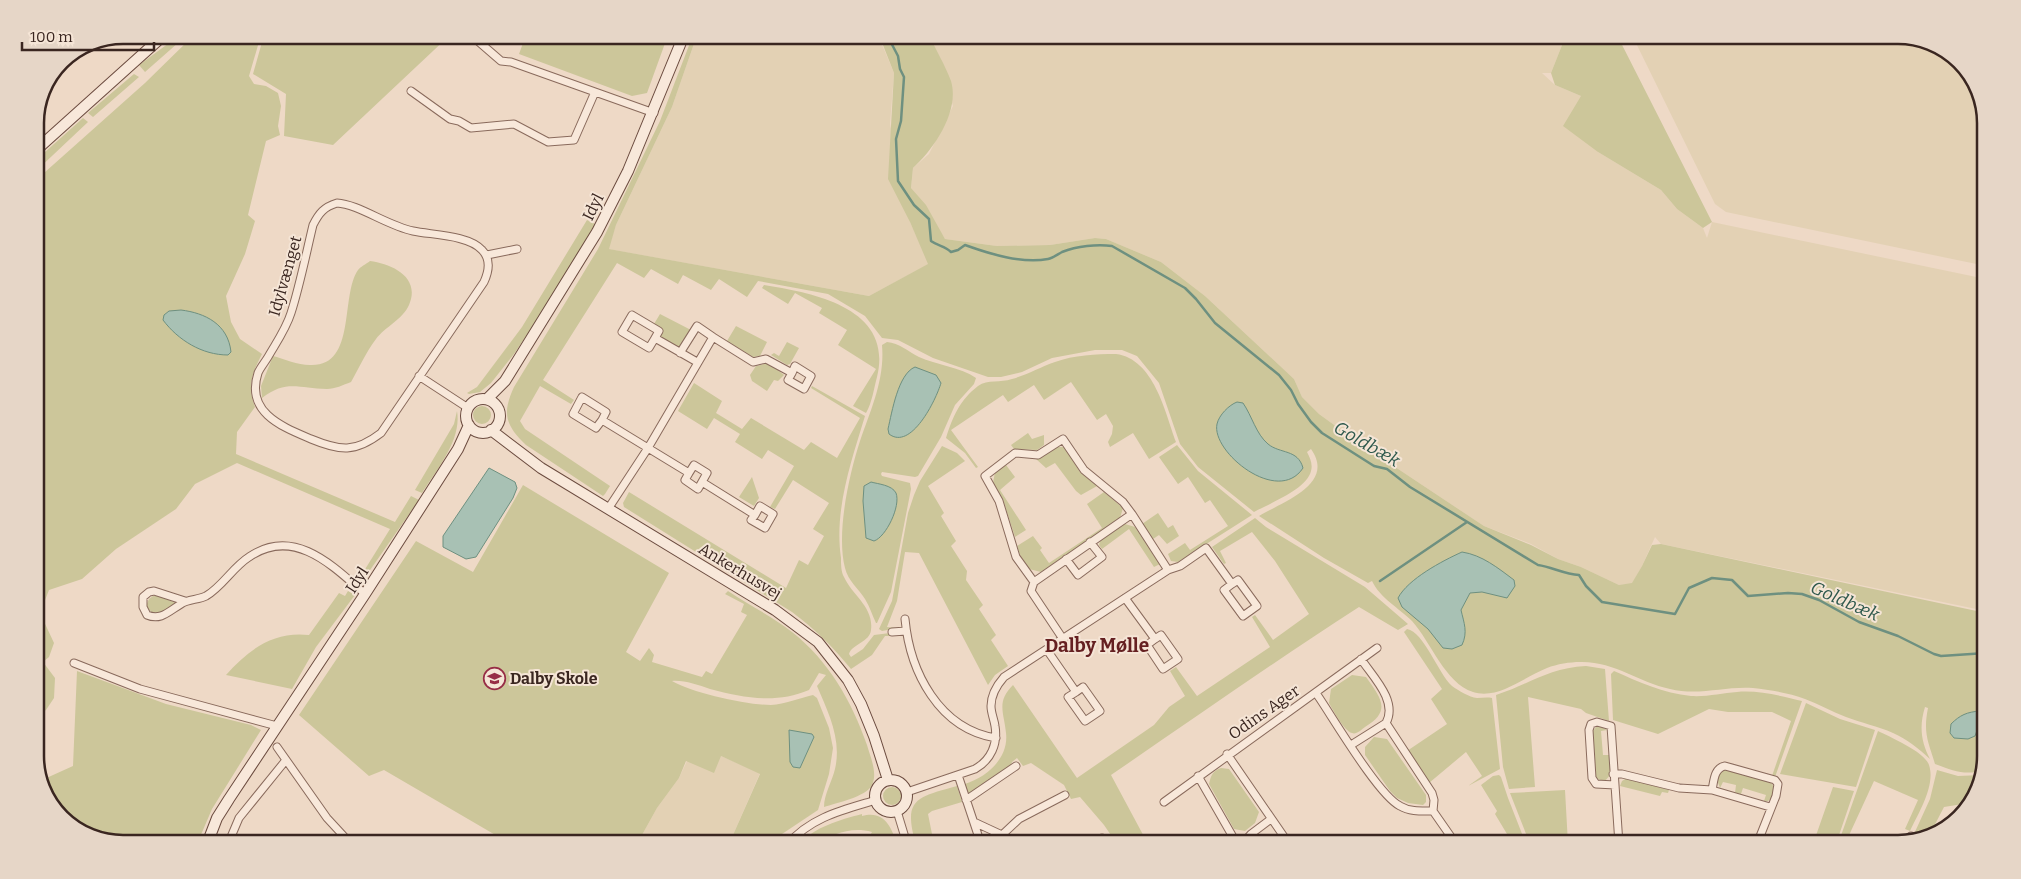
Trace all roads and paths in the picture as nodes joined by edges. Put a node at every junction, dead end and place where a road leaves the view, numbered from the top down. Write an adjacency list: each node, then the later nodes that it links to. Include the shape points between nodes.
1 (154, 44): 7 (street)
2 (481, 44): 5 (street, via 501,61)
3 (681, 44): 6 (street, Idyl)
4 (411, 91): 5 (street, via 450,119 459,120 471,128 514,124 548,142 574,140)
5 (594, 92): 6 (street)
6 (654, 113): 16 (street, Idyl, via 597,232)
7 (44, 143)
8 (517, 249): 9 (street)
9 (487, 255): 15 (street, Idylvænget, via 488,272 484,282); 15 (street, Idylvænget, via 474,243 410,230 344,204 328,205 319,213 313,225 291,314 258,374 257,398 262,409 281,426 329,446 352,448 365,445 381,433)
10 (713, 337): 12 (street, via 697,326); 13 (street); 14 (street, via 753,362 766,359)
11 (655, 338): 11 (street, via 659,332 632,315 622,332 649,348); 12 (street)
12 (680, 353): 13 (street)
13 (697, 362): 23 (street)
14 (792, 373)
15 (419, 376): 18 (street)
16 (505, 381): 17 (street, Idyl); 19 (street, Idyl)
17 (487, 399): 18 (street, via 476,400); 19 (street)
18 (468, 408): 21 (street)
19 (497, 408): 22 (street, via 500,416)
20 (602, 420): 20 (street, via 596,428 573,414 582,397 606,412); 23 (street)
21 (469, 426): 22 (street); 24 (street, Idyl)
22 (489, 429): 24 (street, Idyl); 27 (street, Ankerhusvej, via 541,468)
23 (648, 448): 25 (street); 27 (street)
24 (458, 449): 35 (street, Idyl)
25 (689, 473): 26 (street, via 684,480 698,489); 26 (street, via 694,465 708,473)
26 (702, 482): 28 (street)
27 (608, 509): 60 (street, Ankerhusvej, via 775,610 818,642 848,680 858,699)
28 (754, 514)
29 (1132, 514): 30 (street); 32 (street); 33 (street, via 1123,502 1084,470 1063,439 1038,455 1016,452 985,476 999,501 1016,557)
30 (1090, 542): 31 (street); 31 (street, via 1102,557 1078,575)
31 (1066, 559): 33 (street)
32 (1168, 570): 34 (street, via 1180,566 1206,548); 36 (street)
33 (1034, 582): 41 (street, via 1031,591)
34 (1232, 584): 34 (street, via 1224,590 1243,616 1257,606 1238,580)
35 (365, 594): 37 (street, via 313,553 282,546 249,556 206,596); 50 (street, Idyl)
36 (1126, 598): 41 (street); 42 (street)
37 (185, 602): 37 (street, via 156,618 147,615 143,607 144,597 154,591)
38 (905, 619): 39 (street)
39 (906, 631): 40 (street); 51 (street, via 916,669 936,702 969,730 980,736)
40 (892, 632)
41 (1064, 639): 44 (street)
42 (1154, 640): 42 (street, via 1161,635 1178,659 1163,669 1147,645)
43 (1377, 648): 45 (street, Odins Ager)
44 (1047, 650): 47 (street); 51 (street, via 1004,677 997,686 991,704)
45 (1361, 660): 48 (street, Odins Ager); 49 (street, via 1389,704)
46 (74, 663): 50 (street, via 140,689)
47 (1076, 692): 47 (street, via 1083,687 1100,711 1084,721 1068,697)
48 (1316, 692): 52 (street, Odins Ager); 54 (street, Odins Ager)
49 (1386, 723): 52 (street); 70 (street, via 1432,793)
50 (277, 726): 73 (street, Idyl, via 217,818)
51 (996, 738): 58 (street, via 991,755 982,765)
52 (1351, 746): 70 (street, Odins Ager, via 1392,801 1400,807)
53 (278, 747): 55 (street)
54 (1227, 754): 59 (street, Odins Ager); 71 (street, Odins Ager)
55 (286, 760): 74 (street, via 239,818); 75 (street)
56 (1016, 766): 66 (street)
57 (1613, 774): 61 (street); 61 (street, via 1612,726 1597,722 1591,724 1592,778 1596,784); 62 (street, via 1679,788)
58 (958, 775): 63 (street); 66 (street)
59 (1198, 776): 67 (street, Odins Ager); 80 (street)
60 (888, 780): 63 (street, via 900,782); 65 (street, via 879,786)
61 (1615, 785): 84 (street)
62 (1712, 790): 68 (street); 68 (street, via 1716,773 1725,766 1775,780 1778,784)
63 (907, 792): 69 (street, via 906,803)
64 (1065, 795): 79 (street, via 1019,819)
65 (876, 800): 69 (street, via 882,809); 76 (street, via 822,817)
66 (966, 800): 72 (street)
67 (1164, 802)
68 (1770, 807): 85 (street)
69 (897, 811): 77 (street)
70 (1434, 811): 83 (street)
71 (1271, 819): 81 (street); 82 (street, Odins Ager)
72 (974, 822): 78 (street); 79 (street)
73 (210, 835)
74 (232, 835)
75 (343, 835)
76 (797, 835)
77 (904, 835)
78 (978, 835)
79 (1002, 835)
80 (1232, 835)
81 (1251, 835)
82 (1283, 835)
83 (1450, 835)
84 (1618, 835)
85 (1760, 835)

